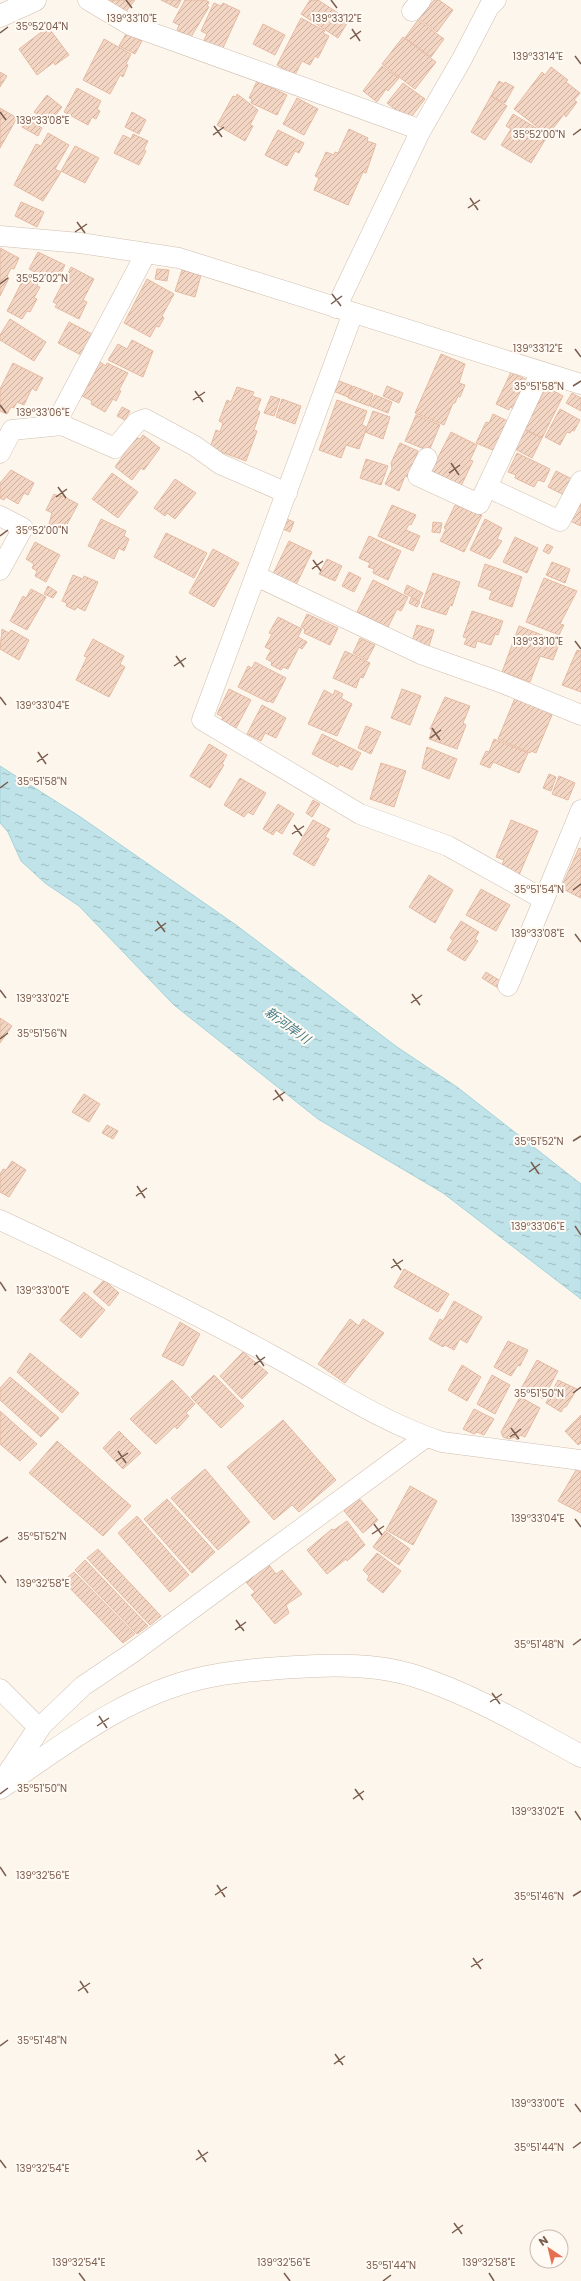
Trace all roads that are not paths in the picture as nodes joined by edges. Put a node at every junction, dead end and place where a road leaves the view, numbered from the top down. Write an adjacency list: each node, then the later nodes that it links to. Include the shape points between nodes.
1 (35, 0): 4 (street)
2 (88, 0): 5 (street, via 130,25)
3 (496, 0): 5 (street)
4 (0, 16)
5 (421, 130): 8 (street)
6 (0, 236): 7 (street, via 80,243)
7 (146, 253): 8 (street, via 179,258); 11 (street)
8 (344, 310): 9 (street); 16 (street)
9 (542, 372): 10 (street); 15 (street)
10 (581, 384)
11 (54, 425): 12 (street, via 12,430); 16 (street, via 62,425 115,448 137,422 145,419 195,446 220,464)
12 (0, 453)
13 (426, 458): 15 (street, via 418,476 479,504)
14 (581, 481): 15 (street, via 560,522)
15 (487, 487)
16 (288, 493): 19 (street)
17 (0, 516): 18 (street, via 23,528)
18 (0, 570)
19 (256, 576): 20 (street, via 421,654); 22 (street, via 202,720 360,814 448,846)
20 (581, 715)
21 (581, 810): 22 (street)
22 (542, 899): 23 (street)
23 (508, 986)
24 (0, 1220): 25 (street, via 179,1307 274,1356 361,1407)
25 (426, 1437): 26 (street, via 442,1442); 28 (street, via 132,1653 83,1686)
26 (581, 1460)
27 (0, 1689): 28 (street)
28 (39, 1728): 30 (street)
29 (581, 1756): 30 (street, via 474,1698 414,1676 332,1664 245,1670 200,1678 159,1692 89,1726)
30 (0, 1787)

